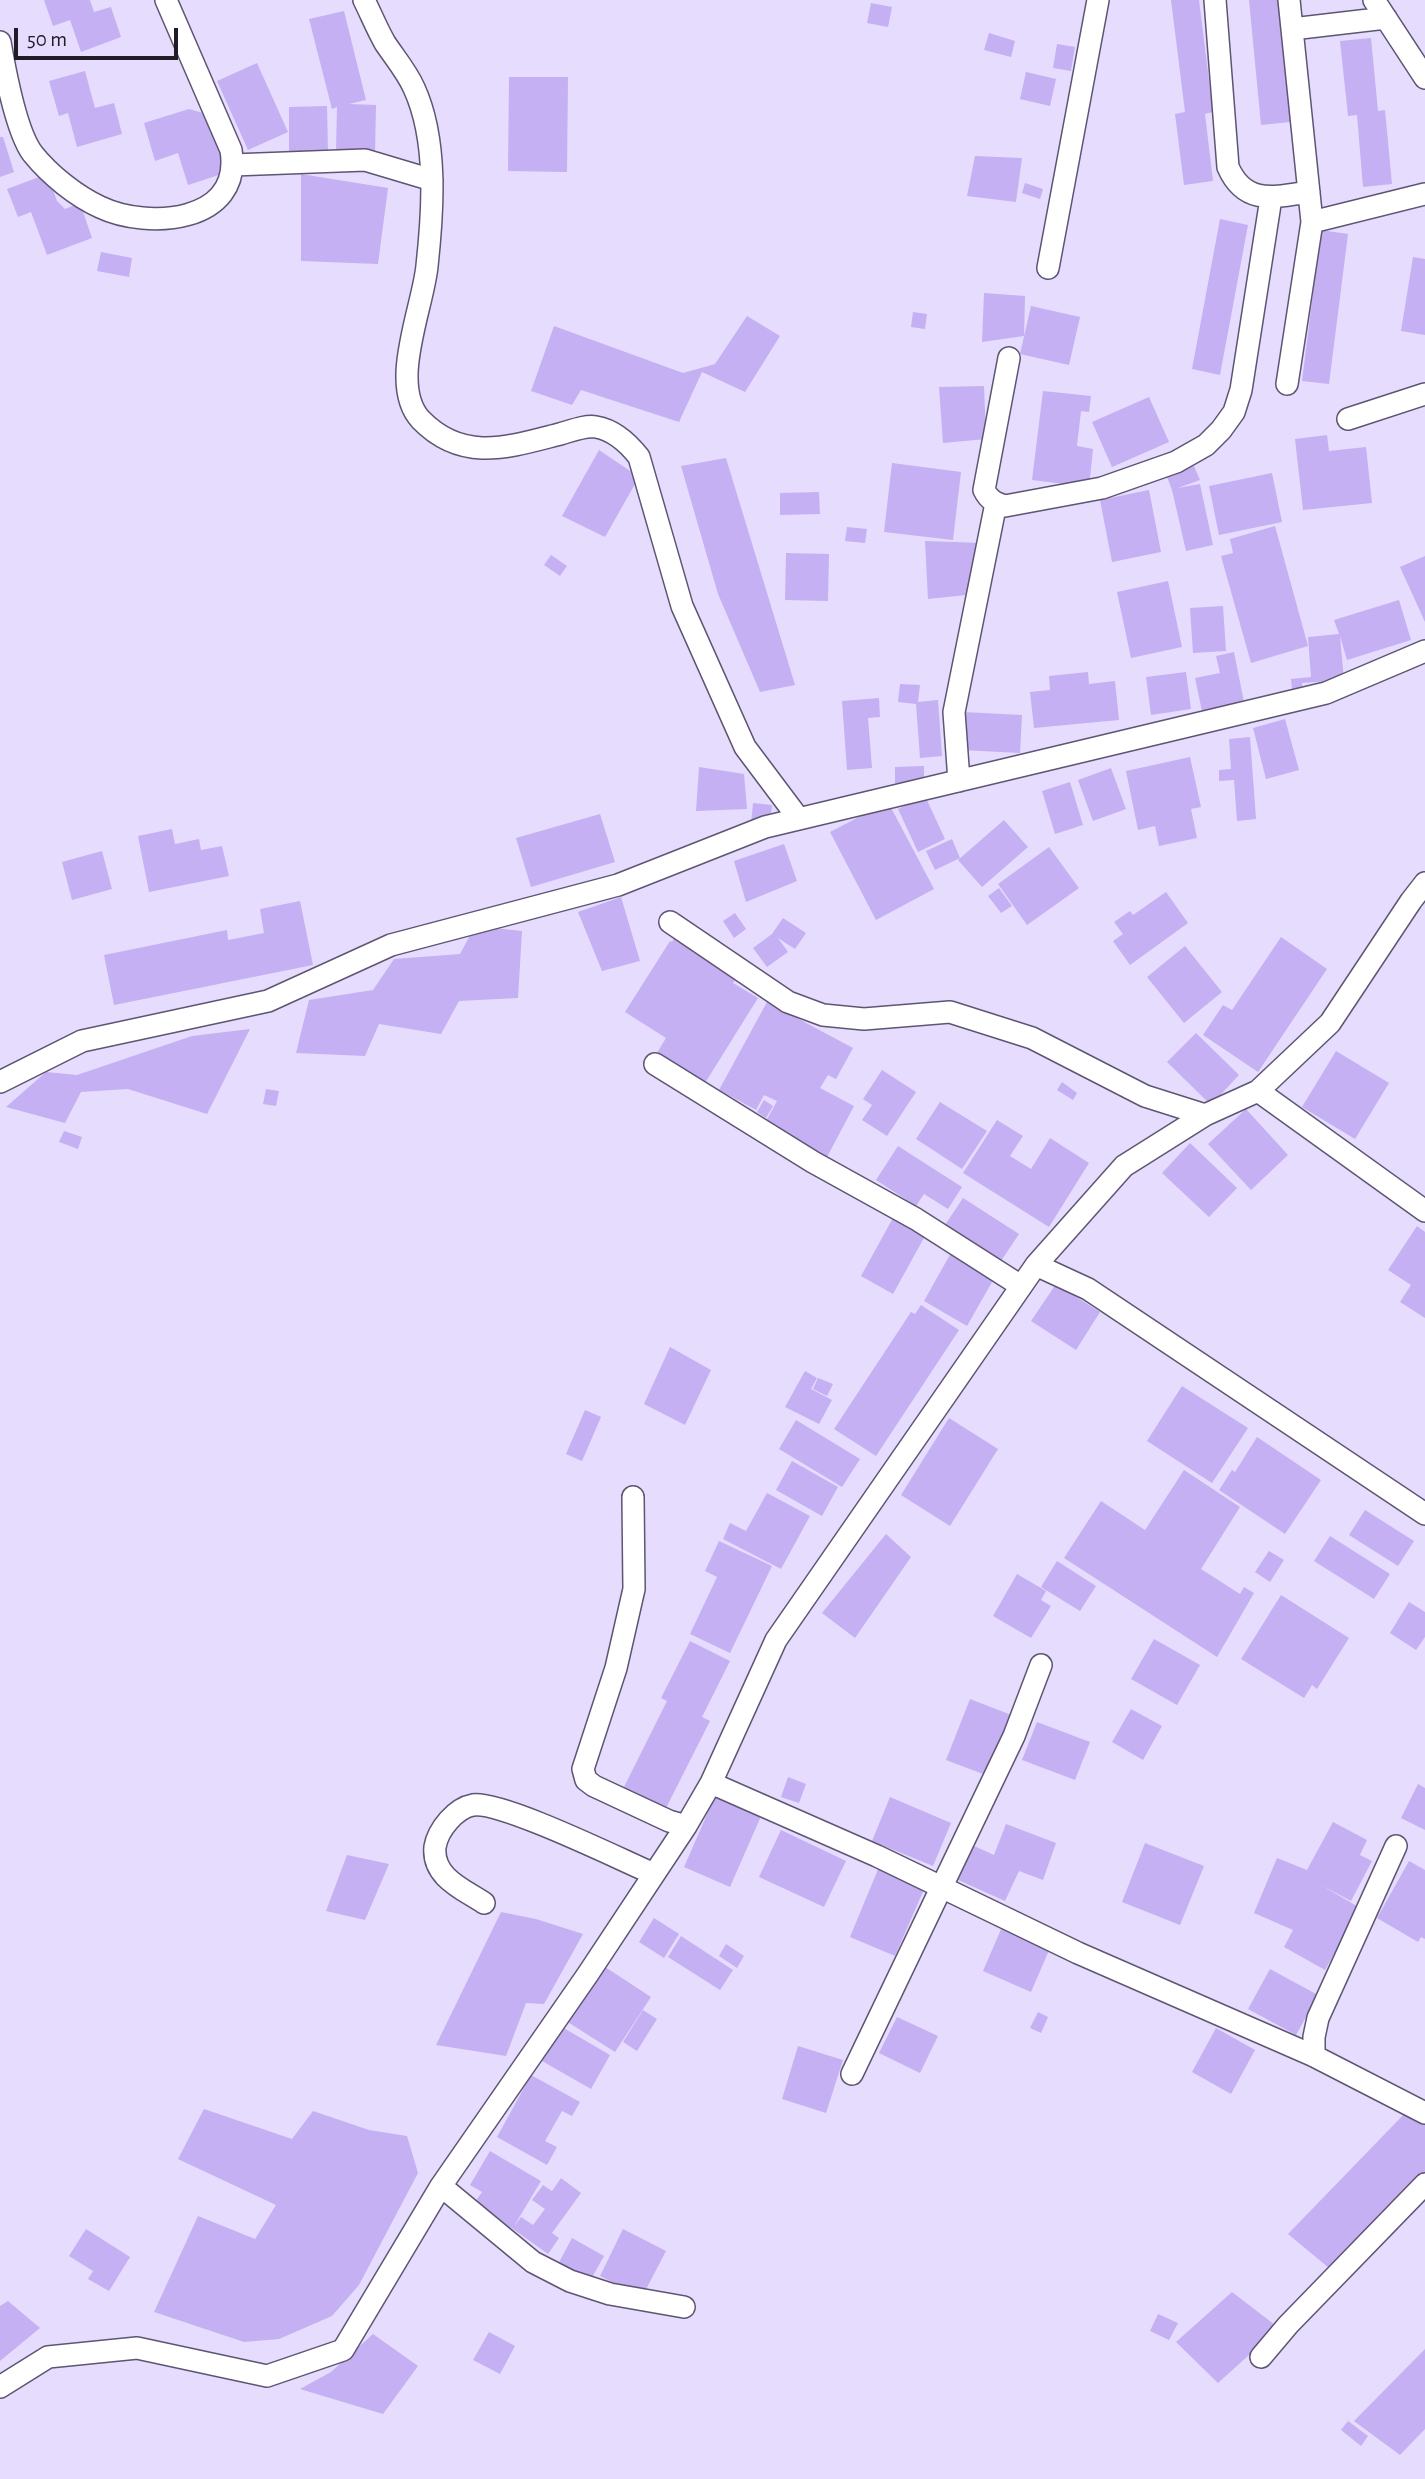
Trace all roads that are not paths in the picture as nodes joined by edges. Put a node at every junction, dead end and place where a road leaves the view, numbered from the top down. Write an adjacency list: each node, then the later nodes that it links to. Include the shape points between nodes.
1 (166, 0): 11 (street)
2 (364, 0): 12 (street, via 414,88 428,135)
3 (1098, 0): 17 (street)
4 (1215, 0): 15 (street, via 1228,167 1242,188)
5 (1289, 0): 8 (street)
6 (1374, 0): 7 (street)
7 (1386, 18): 8 (street); 10 (street)
8 (1292, 29): 13 (street)
9 (0, 42): 11 (street, via 16,114 32,153 70,189 100,208 152,219 204,210 228,184)
10 (1425, 78)
11 (233, 165): 12 (street, via 365,160)
12 (432, 180): 25 (street, via 427,268 408,360 412,409 444,438 470,448 515,446 596,427 628,443 639,457 682,606 745,747)
13 (1310, 192): 15 (street); 16 (street)
14 (1425, 194): 16 (street)
15 (1271, 198): 22 (street, via 1241,390 1234,412 1221,430 1206,445 1176,462 1102,488 1005,506)
16 (1312, 222): 19 (street)
17 (1048, 268)
18 (1009, 358): 22 (street, via 984,490)
19 (1287, 384)
20 (1425, 394): 21 (street)
21 (1348, 419)
22 (996, 503): 24 (street, via 954,712)
23 (1425, 651): 24 (street, via 1326,693)
24 (959, 781): 25 (street)
25 (799, 819): 29 (street, via 765,827 618,885 391,945 268,1001 82,1041)
26 (1425, 883): 30 (street, via 1330,1023)
27 (670, 922): 31 (street, via 788,1002 823,1015 863,1018 950,1012 1032,1038 1145,1096)
28 (655, 1064): 34 (street)
29 (0, 1082)
30 (1258, 1091): 31 (street); 32 (street)
31 (1205, 1115): 33 (street, via 1124,1166)
32 (1425, 1211)
33 (1036, 1265): 34 (street); 36 (street, via 1088,1289)
34 (1021, 1286): 38 (street, via 776,1640)
35 (633, 1497): 39 (street, via 634,1589 616,1668 583,1769 594,1786)
36 (1423, 1510)
37 (1041, 1665): 42 (street, via 1014,1736)
38 (711, 1783): 39 (street); 42 (street)
39 (686, 1826): 41 (street)
40 (1396, 1846): 44 (street, via 1318,2018)
41 (654, 1874): 43 (street, via 520,1816 473,1805 456,1813 443,1828 435,1860 442,1875); 48 (street)
42 (942, 1887): 44 (street); 45 (street)
43 (485, 1903)
44 (1314, 2056): 46 (street)
45 (852, 2074)
46 (1425, 2113)
47 (1425, 2183): 50 (street)
48 (441, 2186): 49 (street, via 533,2262 569,2281 610,2294); 51 (street, via 343,2350 267,2376 137,2348 48,2357)
49 (684, 2307)
50 (1261, 2357)
51 (0, 2387)

